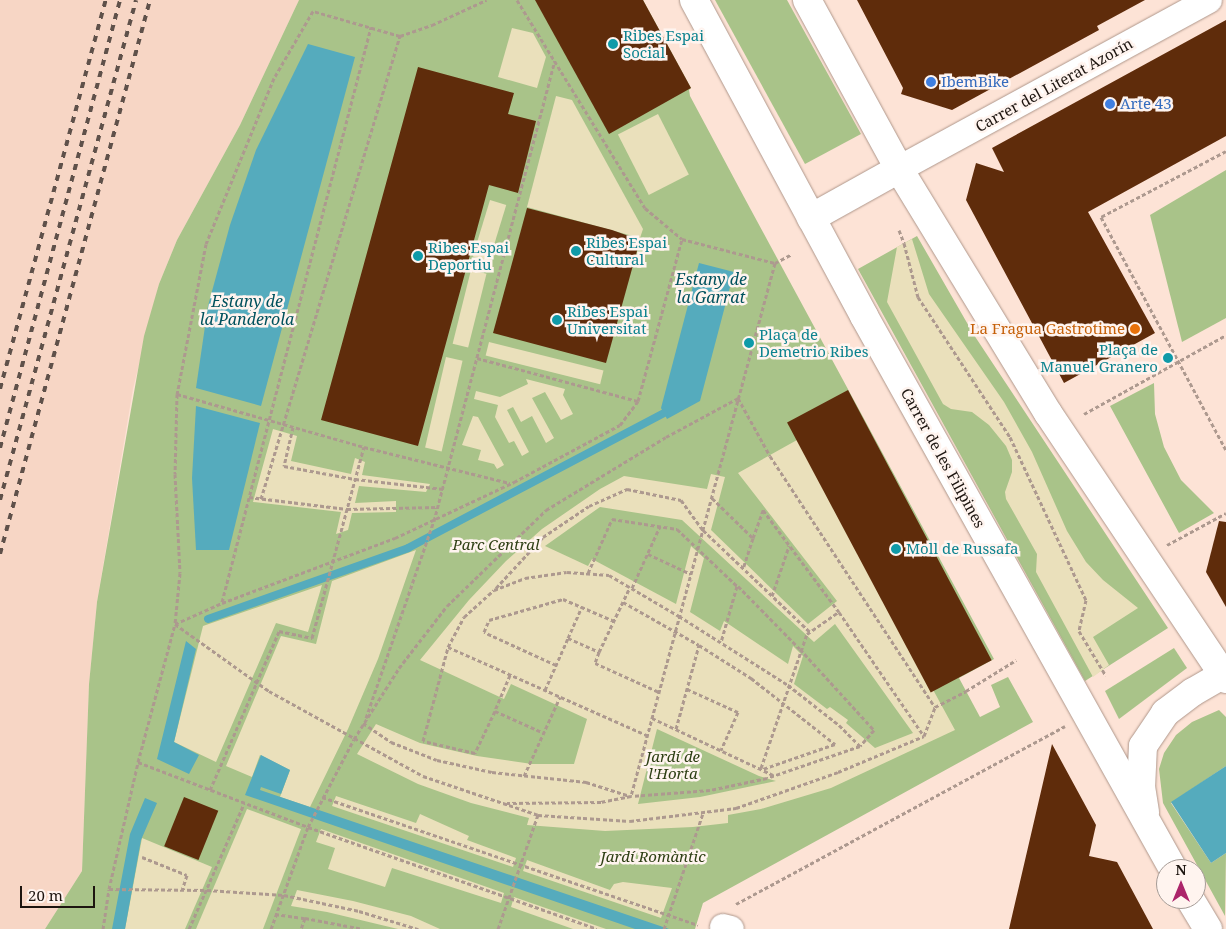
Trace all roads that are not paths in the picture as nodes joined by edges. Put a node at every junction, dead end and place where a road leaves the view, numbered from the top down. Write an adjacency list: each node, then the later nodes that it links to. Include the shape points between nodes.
1 (694, 0): 5 (main road, Carrer de les Filipines)
2 (807, 0): 4 (main road, Carrer de les Filipines)
3 (1209, 0): 4 (street, Carrer del Literat Azorín)
4 (899, 169): 5 (main road); 6 (main road, Carrer de les Filipines, via 1048,413)
5 (811, 218): 7 (main road, Carrer de les Filipines)
6 (1225, 676): 7 (main road, Carrer de les Filipines, via 1165,713 1143,746 1141,788)
7 (1148, 828): 8 (main road, Carrer de les Filipines)
8 (1166, 859)
9 (1196, 909): 10 (main road)
10 (1208, 929)

